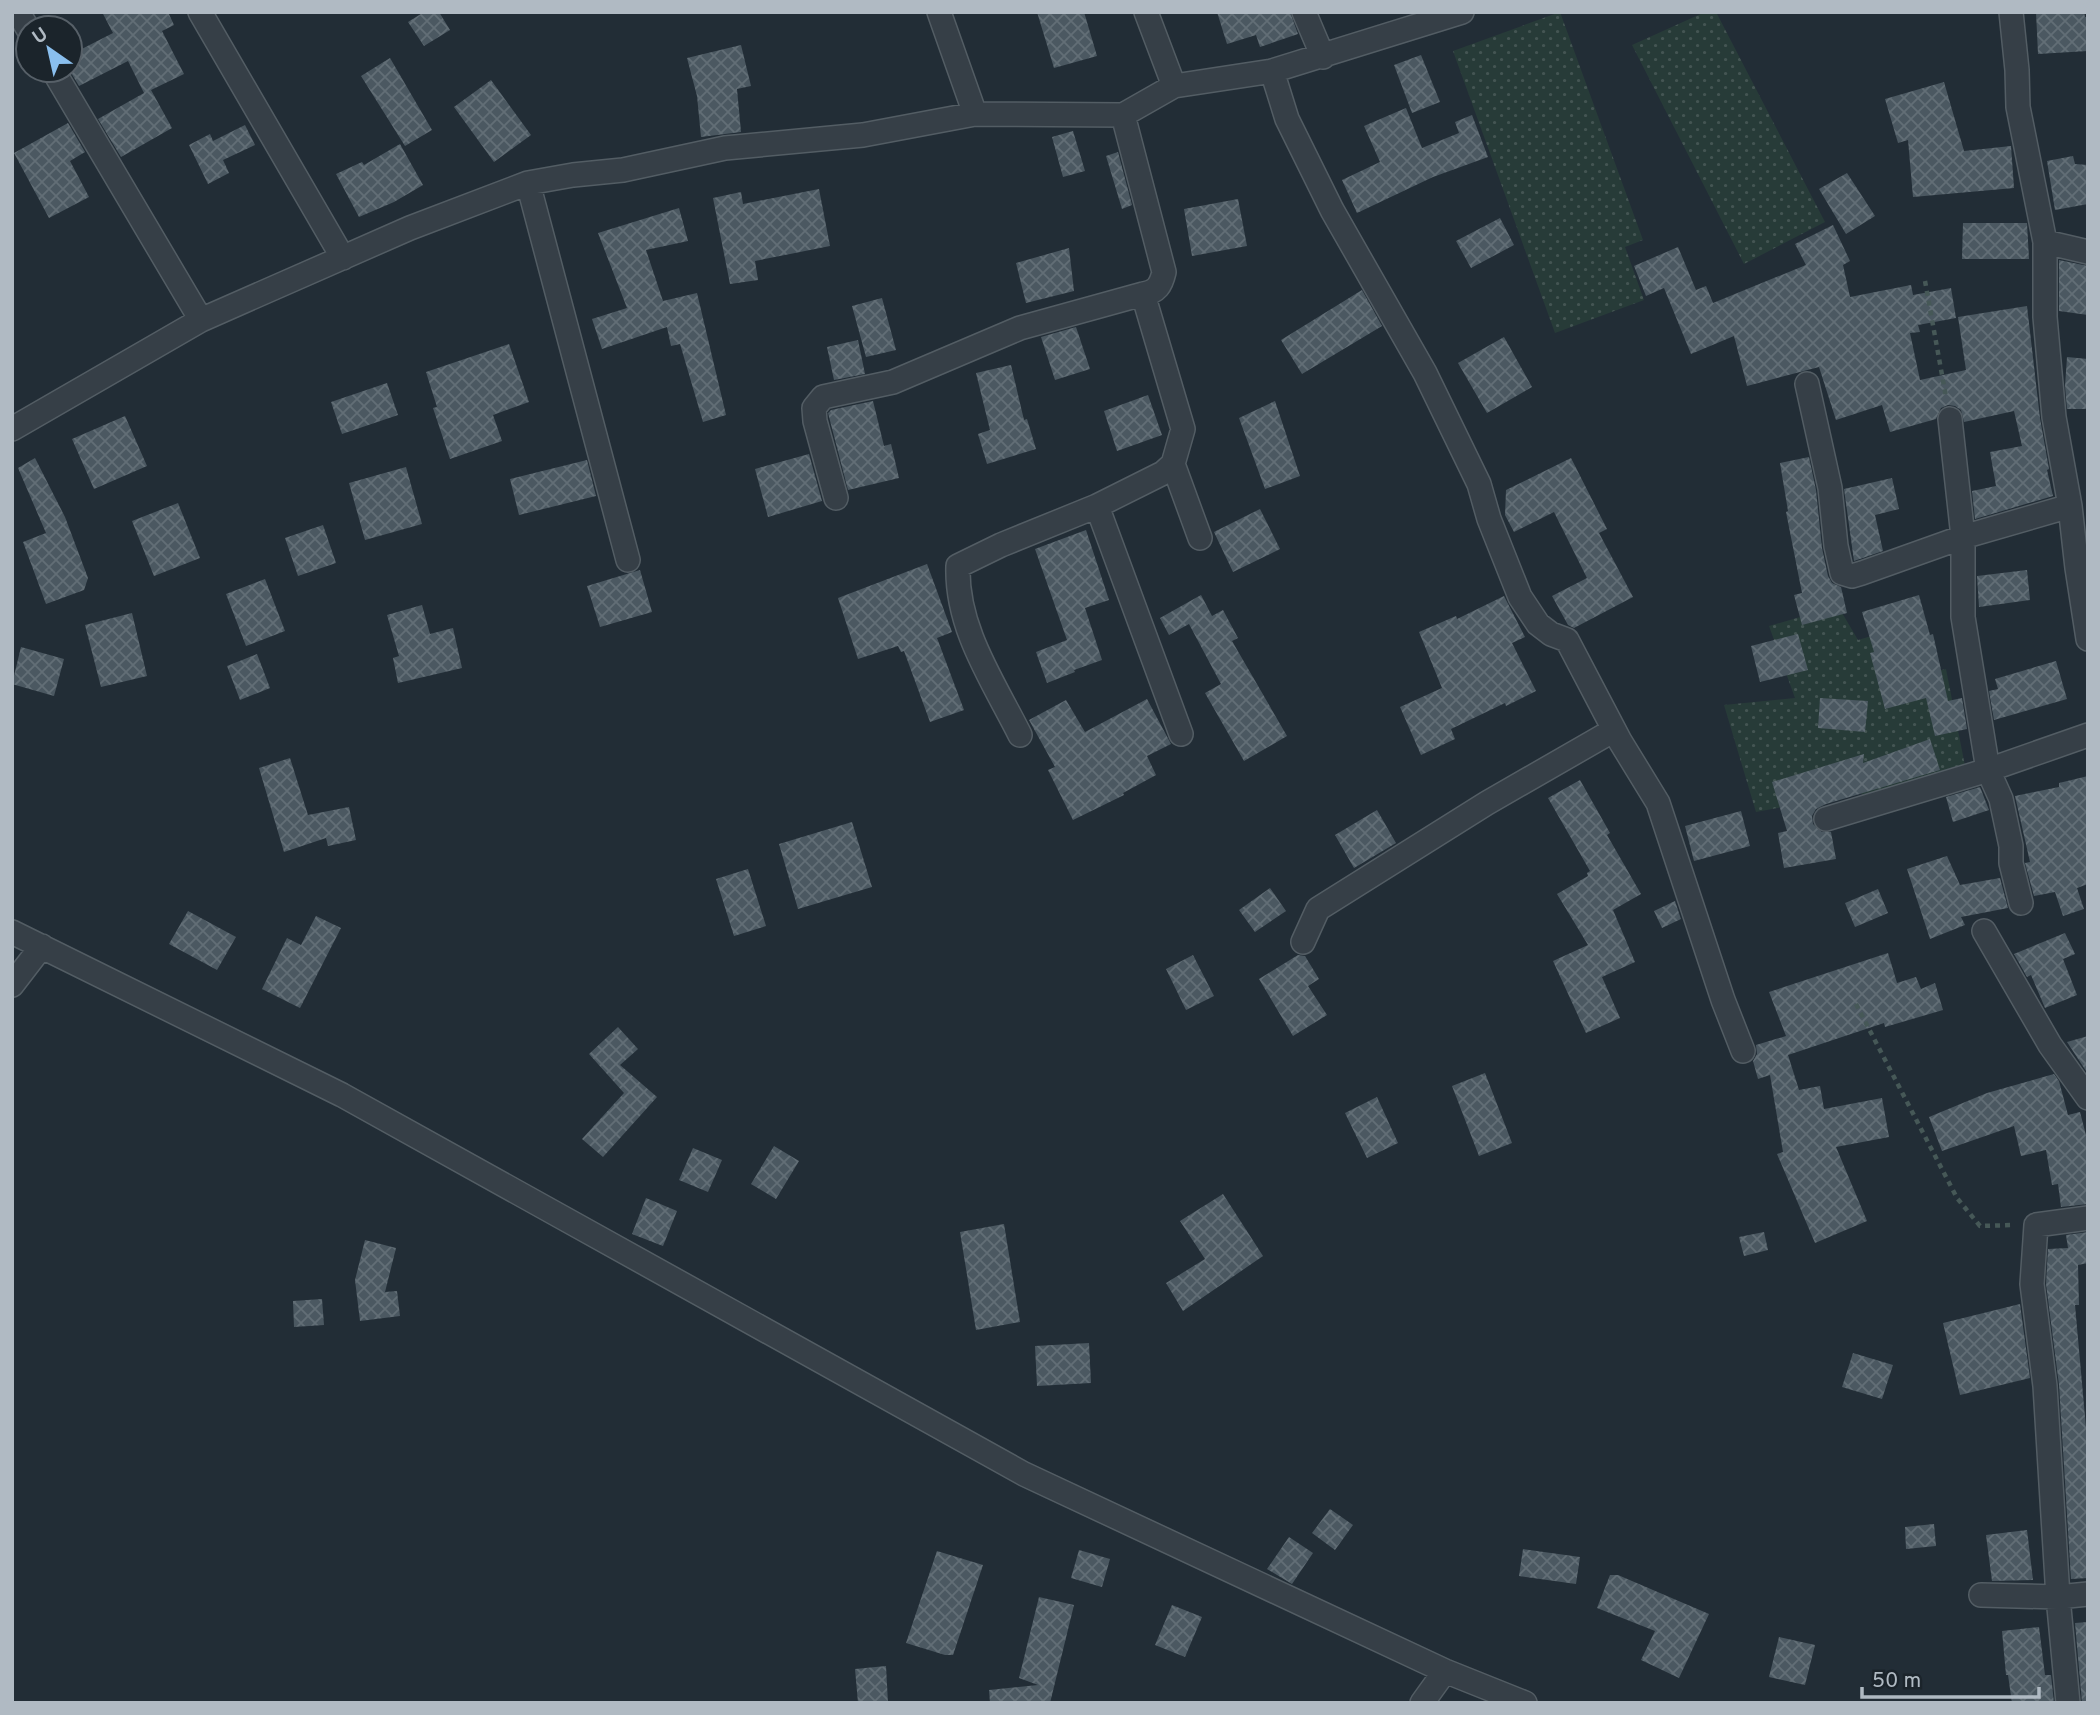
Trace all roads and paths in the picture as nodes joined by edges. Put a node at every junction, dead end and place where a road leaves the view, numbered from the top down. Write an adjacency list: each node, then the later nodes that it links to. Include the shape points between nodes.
1 (200, 12): 16 (street)
2 (939, 12): 11 (street)
3 (1146, 12): 10 (street)
4 (1304, 12): 7 (street)
5 (1462, 12): 7 (street)
6 (2011, 12): 14 (street, via 2018,107)
7 (1323, 57): 8 (street)
8 (1272, 71): 10 (street); 31 (street, via 1287,119 1479,484 1520,597 1538,624 1567,640)
9 (60, 84): 19 (street)
10 (1174, 86): 12 (street)
11 (975, 114): 12 (street); 13 (street, via 863,135 724,149)
12 (1123, 115): 18 (street, via 1164,272 1157,289)
13 (528, 183): 16 (street); 29 (street)
14 (2045, 242): 15 (street); 26 (street, via 2045,317 2054,417)
15 (2088, 252)
16 (344, 258): 19 (street)
17 (1925, 281): 21 (path)
18 (1143, 294): 23 (street, via 1184,429); 24 (street, via 1020,328 893,382 823,397 814,408 815,421)
19 (201, 320): 22 (street)
20 (1807, 384): 27 (street, via 1830,488 1842,573 1852,576)
21 (1950, 419): 27 (street)
22 (12, 429)
23 (1173, 464): 25 (street); 28 (street)
24 (836, 498)
25 (1097, 506): 32 (street); 33 (street, via 957,566 961,610 977,653)
26 (2070, 506): 27 (street); 30 (street)
27 (1963, 537): 35 (street, via 1963,617)
28 (1200, 538)
29 (628, 560)
30 (2088, 639)
31 (1614, 730): 40 (street, via 1318,909); 44 (street, via 1658,803)
32 (1181, 734)
33 (1020, 735)
34 (2088, 735): 35 (street)
35 (1988, 769): 36 (street); 37 (street, via 2004,810)
36 (1826, 820)
37 (2021, 903)
38 (1984, 931): 45 (street, via 2050,1045)
39 (12, 932): 41 (street)
40 (1303, 942)
41 (42, 946): 42 (street); 51 (street, via 342,1095 1024,1474)
42 (12, 985)
43 (1856, 1003): 47 (path, via 1968,1214 1980,1226)
44 (1743, 1051)
45 (2088, 1098)
46 (2088, 1218): 47 (street)
47 (2036, 1225): 50 (street, via 2032,1284 2045,1386)
48 (2088, 1594): 50 (street)
49 (1982, 1595): 50 (street)
50 (2058, 1597): 54 (street)
51 (1445, 1671): 52 (street); 53 (street)
52 (1422, 1703)
53 (1525, 1703)
54 (2068, 1703)

